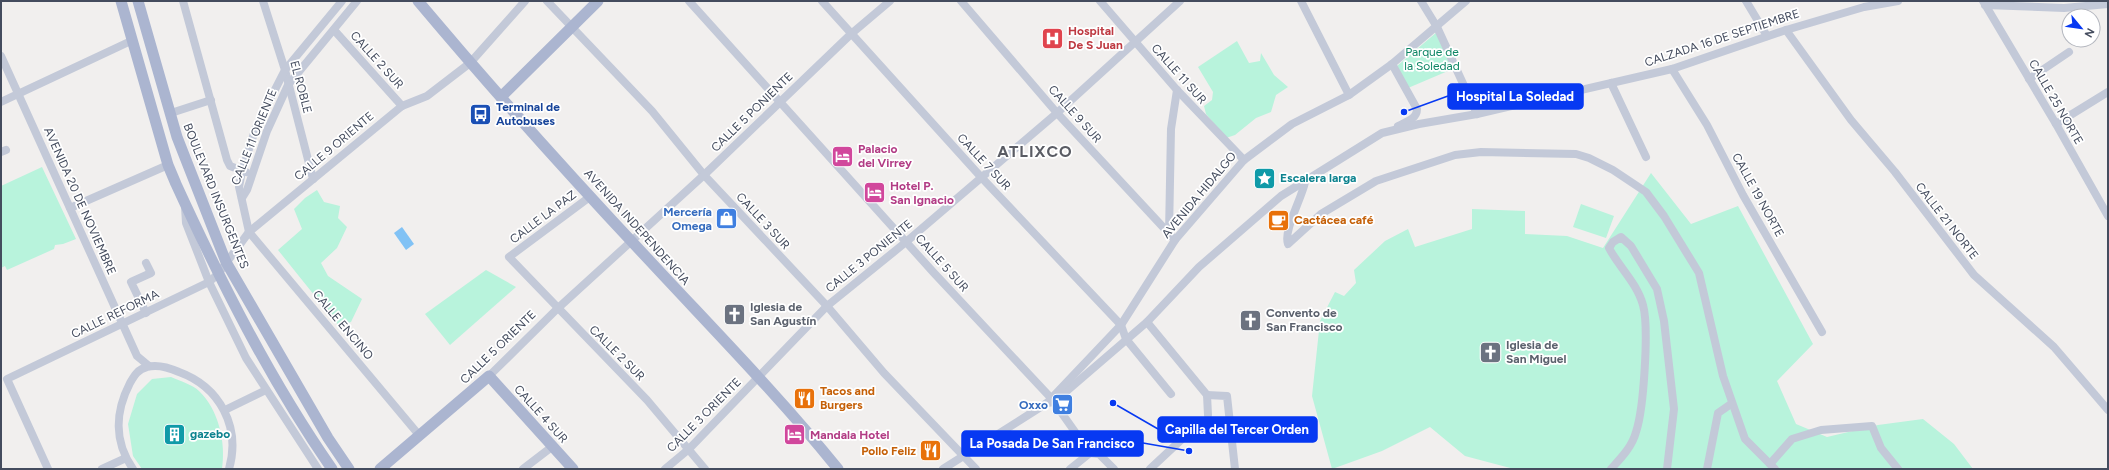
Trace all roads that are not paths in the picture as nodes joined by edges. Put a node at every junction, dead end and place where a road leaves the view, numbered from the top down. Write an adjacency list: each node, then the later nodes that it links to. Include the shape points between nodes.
1 (121, 1): 31 (main road)
2 (138, 1): 51 (main road, BOULEVARD INSURGENTES)
3 (183, 1): 47 (street)
4 (263, 1): 38 (street, EL ROBLE)
5 (342, 1): 38 (street, CALLE 11 ORIENTE)
6 (357, 1): 27 (street, CALLE 11 ORIENTE)
7 (418, 1): 35 (main road, AVENIDA INDEPENDENCIA)
8 (525, 1): 35 (street, CALLE 9 ORIENTE)
9 (547, 1): 25 (street, CALLE 3 SUR)
10 (598, 1): 25 (main road)
11 (689, 1): 49 (street, CALLE 5 SUR)
12 (822, 1): 29 (street, CALLE 7 SUR)
13 (890, 1): 29 (street, CALLE 5 PONIENTE)
14 (960, 1): 52 (street, CALLE 9 SUR)
15 (1100, 1): 32 (street, CALLE 11 SUR)
16 (1180, 1): 32 (street, CALLE 3 PONIENTE)
17 (1301, 1): 45 (street)
18 (1421, 1): 26 (street)
19 (1466, 1): 26 (street, AVENIDA HIDALGO)
20 (1746, 1): 30 (street)
21 (1898, 1): 23 (street, CALZADA 16 DE SEPTIEMBRE)
22 (1984, 3): 24 (street, via 2064,8); 39 (street, CALLE 25 NORTE)
23 (1862, 4): 28 (street, CALZADA 16 DE SEPTIEMBRE)
24 (2108, 4)
25 (571, 27): 46 (main road); 61 (street, CALLE 3 SUR, via 652,111)
26 (1437, 27): 36 (street, AVENIDA HIDALGO); 53 (street)
27 (334, 30): 41 (street, CALLE 11 ORIENTE); 50 (street, CALLE 2 SUR)
28 (1786, 30): 30 (street, CALZADA 16 DE SEPTIEMBRE); 99 (street, CALLE 21 NORTE, via 1851,120 1895,172 1974,276 2054,347)
29 (851, 34): 49 (street, CALLE 5 PONIENTE); 62 (street, CALLE 7 SUR)
30 (1767, 36): 37 (street, CALZADA 16 DE SEPTIEMBRE)
31 (133, 40): 44 (street); 58 (main road)
32 (1135, 43): 42 (street, CALLE 11 SUR); 52 (street, CALLE 3 PONIENTE)
33 (2068, 52): 39 (street)
34 (1, 56): 44 (street, AVENIDA 20 DE NOVIEMBRE)
35 (470, 63): 46 (main road, AVENIDA INDEPENDENCIA); 50 (street, CALLE 9 ORIENTE, via 427,96)
36 (1392, 64): 45 (street, AVENIDA HIDALGO); 55 (street, via 1417,108 1417,113 1413,119)
37 (1672, 69): 40 (street, CALZADA 16 DE SEPTIEMBRE); 86 (street, CALLE 19 NORTE, via 1707,124 1743,195)
38 (285, 70): 41 (street, EL ROBLE); 59 (street, CALLE 11 ORIENTE, via 256,127)
39 (2029, 79): 54 (street, CALLE 25 NORTE)
40 (1611, 83): 53 (street, CALZADA 16 DE SEPTIEMBRE); 56 (street)
41 (288, 85): 60 (street, CALLE 11 ORIENTE); 63 (street, EL ROBLE)
42 (1177, 90): 57 (street, CALLE 11 SUR); 71 (street, via 1171,129)
43 (2108, 92): 54 (street)
44 (18, 94): 48 (street); 68 (street, AVENIDA 20 DE NOVIEMBRE)
45 (1349, 95): 57 (street, AVENIDA HIDALGO, via 1292,124)
46 (501, 97): 65 (main road, AVENIDA INDEPENDENCIA)
47 (211, 100): 51 (street); 59 (street, via 227,160 230,166)
48 (1, 102)
49 (780, 102): 61 (street, CALLE 5 PONIENTE); 74 (street, CALLE 5 SUR)
50 (402, 106): 63 (street, CALLE 9 ORIENTE)
51 (171, 113): 76 (main road, BOULEVARD INSURGENTES, via 177,137)
52 (1057, 113): 62 (street, CALLE 3 PONIENTE); 71 (street, CALLE 9 SUR)
53 (1477, 114): 55 (street, CALZADA 16 DE SEPTIEMBRE)
54 (2056, 124): 69 (street, CALLE 25 NORTE)
55 (1382, 133): 64 (street, CALZADA 16 DE SEPTIEMBRE)
56 (1646, 157)
57 (1244, 160): 72 (street, AVENIDA HIDALGO)
58 (168, 165): 67 (main road); 68 (street)
59 (242, 171): 60 (street); 66 (street, CALLE 11 ORIENTE)
60 (251, 174): 66 (street, CALLE 11 ORIENTE)
61 (704, 175): 73 (street, CALLE 5 PONIENTE); 80 (street, CALLE 3 SUR)
62 (981, 177): 74 (street, CALLE 3 PONIENTE); 85 (street, CALLE 7 SUR)
63 (313, 179): 70 (street, CALLE 9 ORIENTE)
64 (1305, 182): 83 (street, CALZADA 16 DE SEPTIEMBRE, via 1281,196 1199,267); 97 (street, via 1286,234 1288,244 1321,214 1376,181 1455,155 1467,152 1506,152 1576,154 1589,158 1646,192 1699,273)
65 (591, 196): 73 (main road, AVENIDA INDEPENDENCIA); 75 (street, CALLE LA PAZ)
66 (242, 198): 70 (street)
67 (184, 202): 78 (main road); 79 (street, via 186,223)
68 (70, 208): 84 (street, AVENIDA 20 DE NOVIEMBRE)
69 (2108, 216)
70 (249, 232): 76 (street, CALLE 9 ORIENTE); 102 (street, CALLE ENCINO)
71 (1169, 233): 72 (street, CALLE 9 SUR)
72 (1176, 240): 85 (street, AVENIDA HIDALGO)
73 (631, 241): 81 (street, CALLE 5 ORIENTE); 92 (main road, AVENIDA INDEPENDENCIA)
74 (906, 242): 80 (street, CALLE 3 PONIENTE); 96 (street, CALLE 5 SUR)
75 (509, 257): 81 (street, CALLE 2 SUR)
76 (226, 262): 78 (street, CALLE REFORMA); 116 (main road, BOULEVARD INSURGENTES, via 328,438)
77 (146, 263): 82 (street, via 151,273 131,282)
78 (218, 274): 79 (street, CALLE REFORMA); 115 (main road, via 277,382)
79 (209, 282): 82 (street, CALLE REFORMA); 93 (street, via 246,358)
80 (826, 306): 92 (street, CALLE 3 PONIENTE); 106 (street, CALLE 3 SUR, via 884,372)
81 (557, 309): 91 (street, CALLE 5 ORIENTE); 104 (street, CALLE 2 SUR, via 647,400)
82 (146, 313): 84 (street, CALLE REFORMA)
83 (1147, 322): 87 (street, CALZADA 16 DE SEPTIEMBRE); 95 (street)
84 (123, 324): 88 (street, AVENIDA 20 DE NOVIEMBRE); 110 (street, CALLE REFORMA, via 7,379)
85 (1121, 325): 87 (street, CALLE 7 SUR); 96 (street, AVENIDA HIDALGO)
86 (1822, 332)
87 (1126, 339): 94 (street, CALLE 7 SUR); 96 (street, AVENIDA HIDALGO)
88 (137, 356): 89 (street, AVENIDA 20 DE NOVIEMBRE); 90 (street, AVENIDA 20 DE NOVIEMBRE)
89 (149, 366): 90 (street); 98 (street, via 173,369 190,376 206,386)
90 (138, 372): 107 (street, via 124,395 119,411 120,437)
91 (489, 376): 102 (main road, CALLE 5 ORIENTE); 103 (main road, CALLE 4 SUR)
92 (759, 378): 104 (street, CALLE 3 ORIENTE); 122 (main road, AVENIDA INDEPENDENCIA)
93 (266, 390): 98 (street); 114 (street)
94 (1171, 394)
95 (1207, 395): 100 (street); 128 (street, via 1226,396)
96 (1051, 401): 105 (street, CALLE 5 SUR); 106 (street, AVENIDA HIDALGO)
97 (1731, 404): 108 (street, via 1745,439); 109 (street, via 1718,413)
98 (225, 410): 113 (street, via 233,445)
99 (2108, 410)
100 (1208, 415)
101 (1196, 426): 127 (street)
102 (419, 435): 117 (main road, CALLE 5 ORIENTE)
103 (553, 446): 118 (street); 119 (main road, CALLE 4 SUR)
104 (689, 449): 120 (street, CALLE 3 ORIENTE); 121 (street, CALLE 2 SUR)
105 (1090, 454): 125 (street); 126 (street, via 1099,454)
106 (964, 455): 123 (street, AVENIDA HIDALGO); 124 (street, CALLE 3 SUR)
107 (126, 458): 111 (street); 112 (street)
108 (1772, 466): 131 (street, via 1792,439 1821,430 1872,426 1881,448)
109 (1707, 468)
110 (48, 469)
111 (102, 469)
112 (133, 469)
113 (229, 469)
114 (318, 469)
115 (332, 469)
116 (349, 469)
117 (380, 469)
118 (524, 469)
119 (573, 469)
120 (665, 469)
121 (705, 469)
122 (838, 469)
123 (943, 469)
124 (976, 469)
125 (1070, 469)
126 (1114, 469)
127 (1150, 469)
128 (1235, 469)
129 (1611, 469): 130 (street, via 1627,452 1636,432 1646,322 1643,304 1634,285 1609,248 1621,237 1631,246 1656,289 1664,321 1674,409)
130 (1667, 469)
131 (1898, 469)

